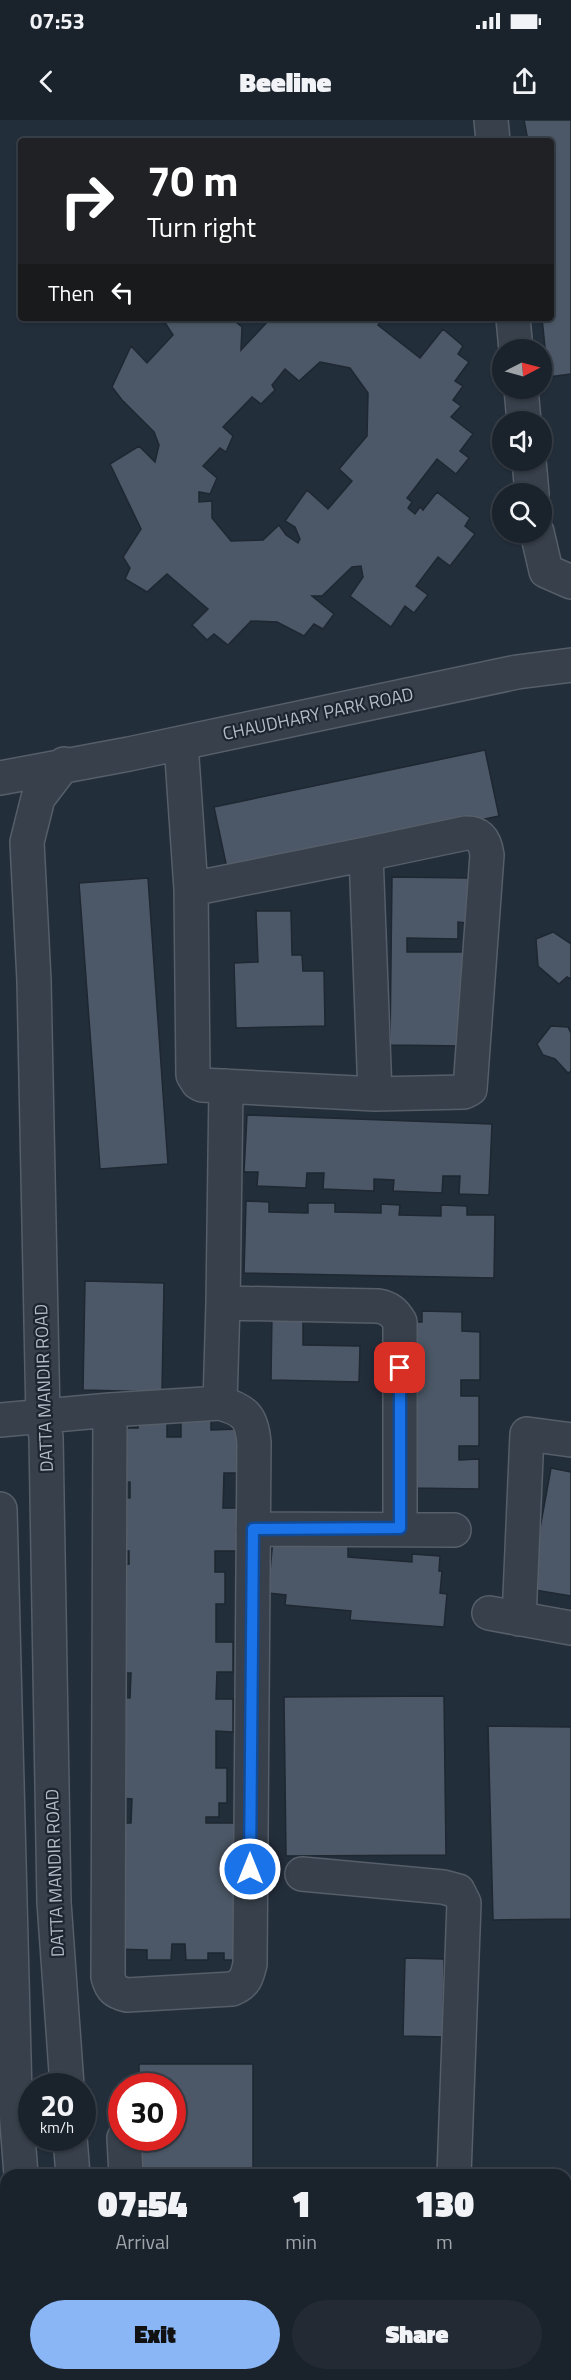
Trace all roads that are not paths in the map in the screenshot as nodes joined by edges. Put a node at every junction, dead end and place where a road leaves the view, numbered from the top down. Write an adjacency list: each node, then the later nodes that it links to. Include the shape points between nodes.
1 (491, 120): 2 (street)
2 (493, 138)
3 (513, 321): 4 (street)
4 (515, 339)
5 (540, 543): 6 (street, via 546,571)
6 (571, 582)
7 (571, 664): 8 (street, CHAUDHARY PARK ROAD)
8 (180, 743): 9 (street, CHAUDHARY PARK ROAD); 12 (street)
9 (64, 764): 10 (street); 18 (street, DATTA MANDIR ROAD, via 38,798 27,842 34,981)
10 (0, 778)
11 (366, 854): 12 (street); 14 (street); 14 (street, via 473,833 482,840 487,855 470,1089)
12 (191, 889): 13 (street, via 193,1074 198,1083)
13 (226, 1086): 14 (street); 15 (street)
14 (375, 1094)
15 (224, 1303): 16 (street); 22 (street, via 378,1306 394,1313 400,1322)
16 (220, 1403): 17 (street); 23 (street, via 236,1407 253,1428)
17 (110, 1410): 18 (street); 23 (street, via 108,1977 117,1993 232,1989 242,1985 248,1976)
18 (43, 1417): 19 (street); 27 (street, DATTA MANDIR ROAD, via 54,1902)
19 (0, 1420)
20 (571, 1440): 25 (street, via 527,1434 504,1616)
21 (0, 1509): 30 (street, via 15,2096)
22 (400, 1528): 23 (street); 24 (street)
23 (253, 1529)
24 (454, 1530)
25 (571, 1629)
26 (302, 1874): 33 (street, via 458,1891 464,1903)
27 (66, 2073)
28 (71, 2151): 31 (street)
29 (125, 2151): 32 (street)
30 (21, 2169)
31 (73, 2169)
32 (126, 2169)
33 (454, 2169)

